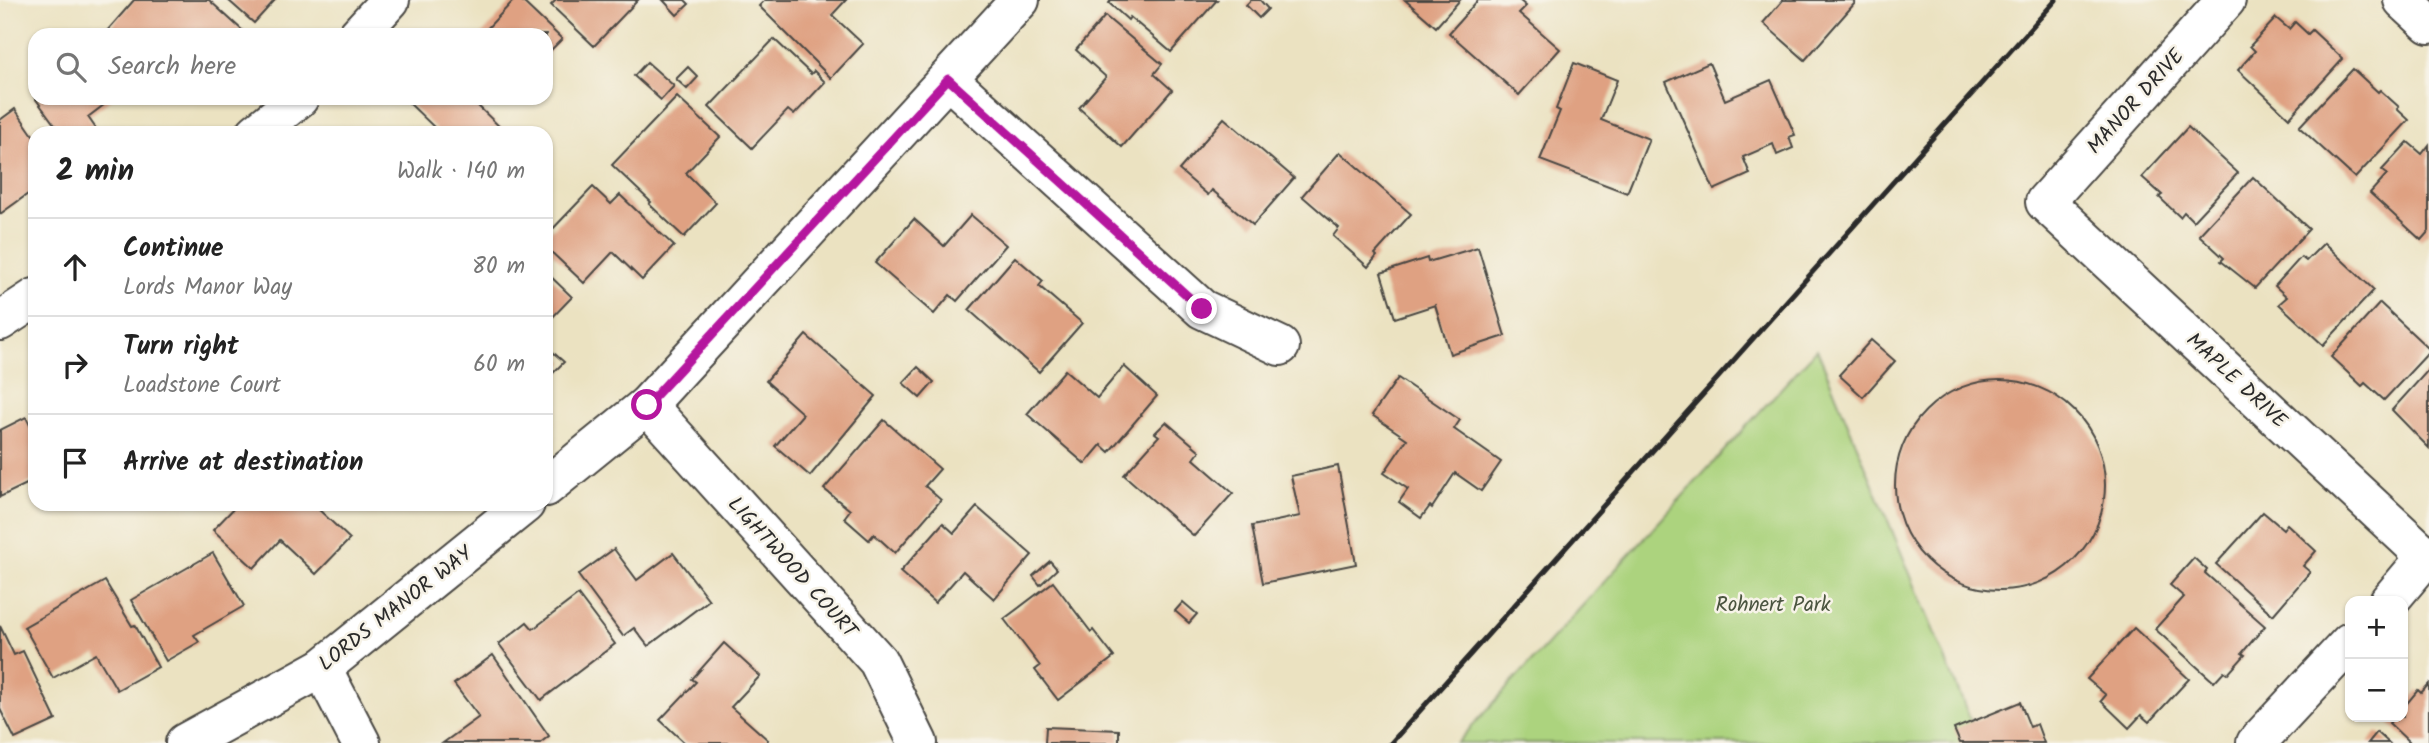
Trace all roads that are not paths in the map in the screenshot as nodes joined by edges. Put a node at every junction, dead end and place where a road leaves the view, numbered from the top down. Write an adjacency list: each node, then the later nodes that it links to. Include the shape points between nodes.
1 (390, 0): 6 (street)
2 (1020, 0): 7 (street)
3 (2226, 0): 10 (street, MANOR DRIVE)
4 (2403, 0): 5 (street)
5 (2429, 24)
6 (364, 28)
7 (948, 79): 13 (street, via 1202,309); 14 (street)
8 (290, 105): 9 (street)
9 (265, 126)
10 (2045, 202): 17 (street, MAPLE DRIVE)
11 (28, 303): 12 (street)
12 (0, 321)
13 (1280, 346)
14 (647, 405): 15 (street); 23 (street, LIGHTWOOD COURT, via 877,661)
15 (553, 481)
16 (516, 511): 20 (street, LORDS MANOR WAY)
17 (2428, 558): 18 (street)
18 (2394, 596)
19 (2345, 647): 24 (street)
20 (322, 668): 21 (street, LORDS MANOR WAY); 22 (street)
21 (185, 743)
22 (361, 743)
23 (918, 743)
24 (2256, 743)

